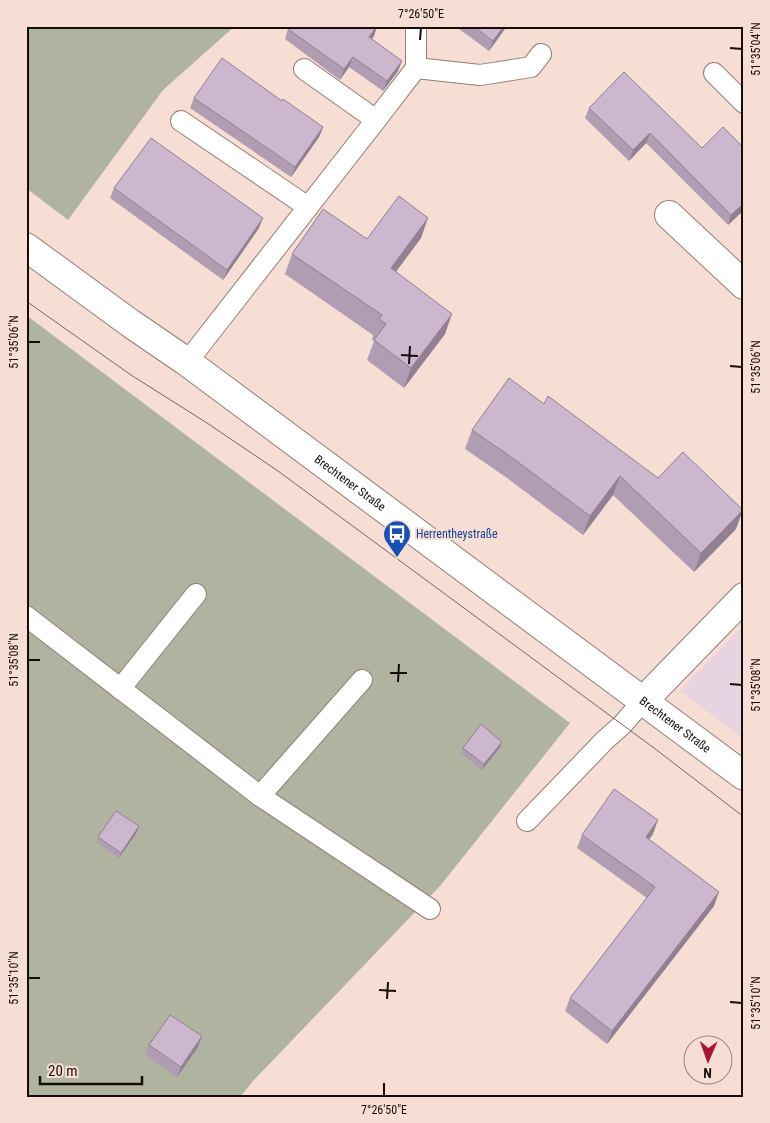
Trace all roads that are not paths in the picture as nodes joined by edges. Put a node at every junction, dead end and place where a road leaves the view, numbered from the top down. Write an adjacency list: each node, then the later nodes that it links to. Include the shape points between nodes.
1 (416, 26): 3 (lane)
2 (541, 54): 3 (lane, via 531,67 480,76)
3 (416, 68): 7 (lane)
4 (304, 69): 7 (lane)
5 (714, 73): 6 (lane)
6 (744, 103)
7 (376, 120): 9 (lane)
8 (181, 121): 9 (lane)
9 (308, 207): 13 (lane)
10 (669, 215): 12 (main road)
11 (28, 250): 13 (main road, Brechtener Straße)
12 (744, 285)
13 (187, 362): 19 (main road, Brechtener Straße)
14 (196, 594): 18 (lane)
15 (744, 597): 19 (main road)
16 (26, 616): 18 (lane)
17 (362, 680): 21 (lane)
18 (120, 689): 21 (lane)
19 (642, 702): 20 (main road, Brechtener Straße); 22 (lane)
20 (744, 776)
21 (260, 796): 23 (lane)
22 (527, 821)
23 (430, 909)

